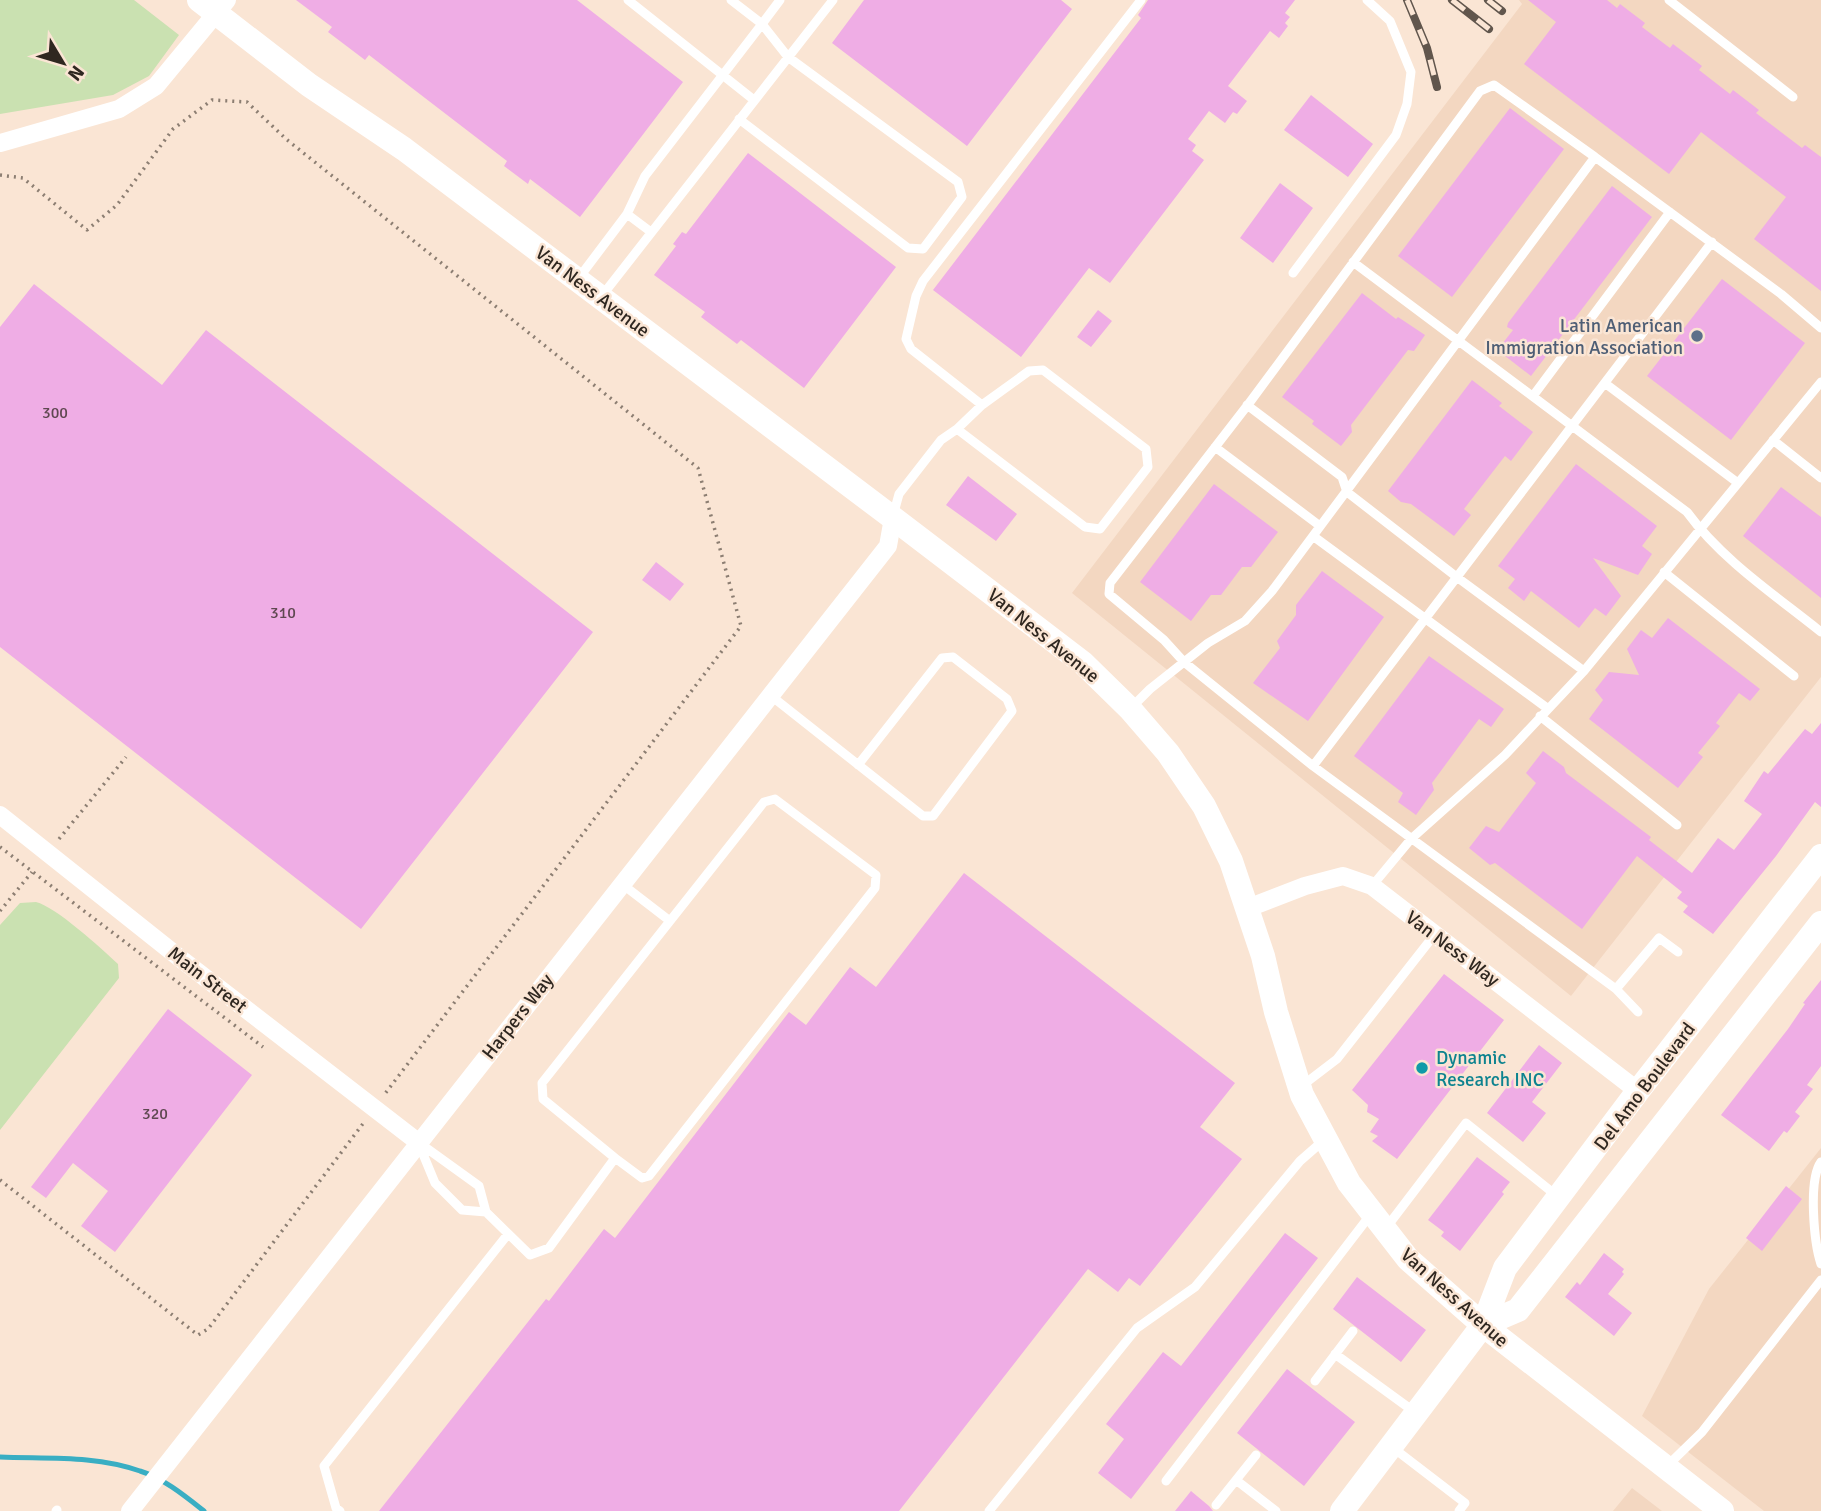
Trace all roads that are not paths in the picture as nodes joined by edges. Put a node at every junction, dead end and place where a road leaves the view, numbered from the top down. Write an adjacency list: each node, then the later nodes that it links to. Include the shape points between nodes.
1 (628, 0): 11 (lane)
2 (731, 0): 9 (lane)
3 (780, 0): 9 (lane)
4 (832, 0): 10 (lane)
5 (1141, 0): 30 (lane, via 923,281 916,296 906,339 911,349)
6 (1367, 0): 22 (lane, via 1390,21 1411,72 1407,104 1396,135)
7 (1669, 0): 12 (lane)
8 (214, 4): 15 (street, via 156,86 119,109); 23 (main road, Van Ness Avenue, via 309,85 404,149)
9 (762, 24): 10 (lane); 11 (lane)
10 (788, 57): 13 (lane); 14 (lane, via 958,182 962,197 923,249 908,248)
11 (724, 74): 13 (lane); 18 (lane, via 645,176)
12 (1793, 97)
13 (754, 100): 14 (lane)
14 (739, 119): 19 (lane)
15 (0, 143)
16 (1595, 156): 17 (lane); 21 (lane, via 1494,85 1480,91); 26 (lane)
17 (1670, 212): 20 (lane); 29 (lane)
18 (627, 214): 19 (lane); 23 (lane)
19 (651, 232): 24 (lane)
20 (1712, 243): 25 (lane); 28 (lane)
21 (1353, 262): 26 (lane); 31 (lane)
22 (1293, 273)
23 (578, 279): 24 (main road, Van Ness Avenue)
24 (601, 297): 39 (main road, Van Ness Avenue)
25 (1821, 328)
26 (1458, 339): 29 (lane); 38 (lane)
27 (1821, 382): 34 (lane)
28 (1606, 384): 32 (lane); 37 (lane)
29 (1533, 396): 32 (lane)
30 (982, 405): 33 (lane); 33 (lane, via 1030,370 1043,370 1146,449 1149,467 1100,528 1085,527)
31 (1247, 405): 35 (lane); 38 (lane, via 1342,477)
32 (1574, 426): 41 (lane, via 1687,512); 44 (lane)
33 (957, 429): 39 (lane, via 941,440 899,494)
34 (1773, 440): 36 (lane); 37 (lane)
35 (1215, 447): 40 (lane); 47 (lane, via 1110,583 1109,594)
36 (1821, 478)
37 (1738, 483): 41 (lane)
38 (1347, 492): 40 (lane); 44 (lane)
39 (892, 517): 50 (street, Harpers Way, via 888,546); 52 (main road, Van Ness Avenue, via 1083,663)
40 (1320, 526): 42 (lane)
41 (1700, 529): 43 (lane); 46 (lane)
42 (1313, 536): 45 (lane); 47 (lane, via 1245,621)
43 (1664, 572): 48 (lane); 49 (lane)
44 (1458, 578): 45 (lane); 48 (lane)
45 (1427, 619): 51 (lane); 55 (lane)
46 (1821, 632)
47 (1184, 662): 52 (lane); 55 (lane)
48 (1584, 671): 51 (lane)
49 (1794, 676)
50 (771, 695): 54 (lane); 60 (street, Harpers Way)
51 (1547, 708): 53 (lane)
52 (1130, 709): 62 (main road, Van Ness Avenue, via 1168,753 1204,806)
53 (1540, 716): 57 (lane); 58 (lane, via 1505,755)
54 (858, 765): 54 (lane, via 923,816 933,816 1012,711 1007,699 953,657 942,658)
55 (1313, 766): 58 (lane)
56 (0, 815): 72 (street, Main Street)
57 (1677, 825)
58 (1412, 839): 61 (lane); 67 (lane)
59 (1821, 856): 70 (main road, Del Amo Boulevard)
60 (622, 884): 63 (lane); 72 (street, Harpers Way)
61 (1371, 886): 62 (street, Van Ness Way, via 1343,876); 65 (street, Van Ness Way)
62 (1248, 908): 69 (main road, Van Ness Avenue)
63 (670, 921): 73 (lane, via 542,1083 543,1099); 73 (lane, via 764,802 775,799 876,875 875,888 649,1176 642,1178)
64 (1821, 923): 81 (main road, Del Amo Boulevard, via 1518,1310)
65 (1434, 934): 69 (lane, via 1337,1059); 70 (street, Van Ness Way)
66 (1678, 952): 67 (lane, via 1659,937)
67 (1616, 989): 68 (lane)
68 (1638, 1012)
69 (1300, 1087): 71 (main road, Van Ness Avenue)
70 (1638, 1091): 75 (main road, Del Amo Boulevard)
71 (1326, 1139): 77 (main road, Van Ness Avenue, via 1349,1183); 94 (lane, via 1300,1161 1195,1287 1137,1328)
72 (418, 1142): 76 (lane, via 479,1186); 76 (lane, via 435,1183 461,1210); 92 (street, Harpers Way)
73 (615, 1158): 78 (lane, via 549,1248 530,1255)
74 (1821, 1162): 79 (lane, via 1814,1177)
75 (1559, 1197): 77 (lane, via 1466,1123); 81 (main road, Del Amo Boulevard, via 1505,1268)
76 (486, 1212): 78 (lane)
77 (1378, 1221): 81 (main road, Van Ness Avenue, via 1408,1259); 90 (lane)
78 (508, 1234): 93 (lane, via 324,1466)
79 (1821, 1264)
80 (1821, 1280): 88 (lane, via 1702,1432)
81 (1483, 1325): 85 (main road, Del Amo Boulevard); 88 (main road, Van Ness Avenue)
82 (1353, 1331): 83 (lane)
83 (1335, 1354): 84 (lane); 85 (lane)
84 (1315, 1381)
85 (1418, 1414): 86 (main road, Del Amo Boulevard)
86 (1392, 1447): 96 (main road, Del Amo Boulevard); 97 (lane, via 1465,1503)
87 (1256, 1455): 89 (lane)
88 (1666, 1467): 98 (main road, Van Ness Avenue)
89 (1236, 1480): 91 (lane); 95 (lane)
90 (1166, 1481)
91 (1216, 1505)
92 (130, 1511)
93 (340, 1511)
94 (989, 1511)
95 (1276, 1511)
96 (1342, 1511)
97 (1459, 1511)
98 (1722, 1511)

